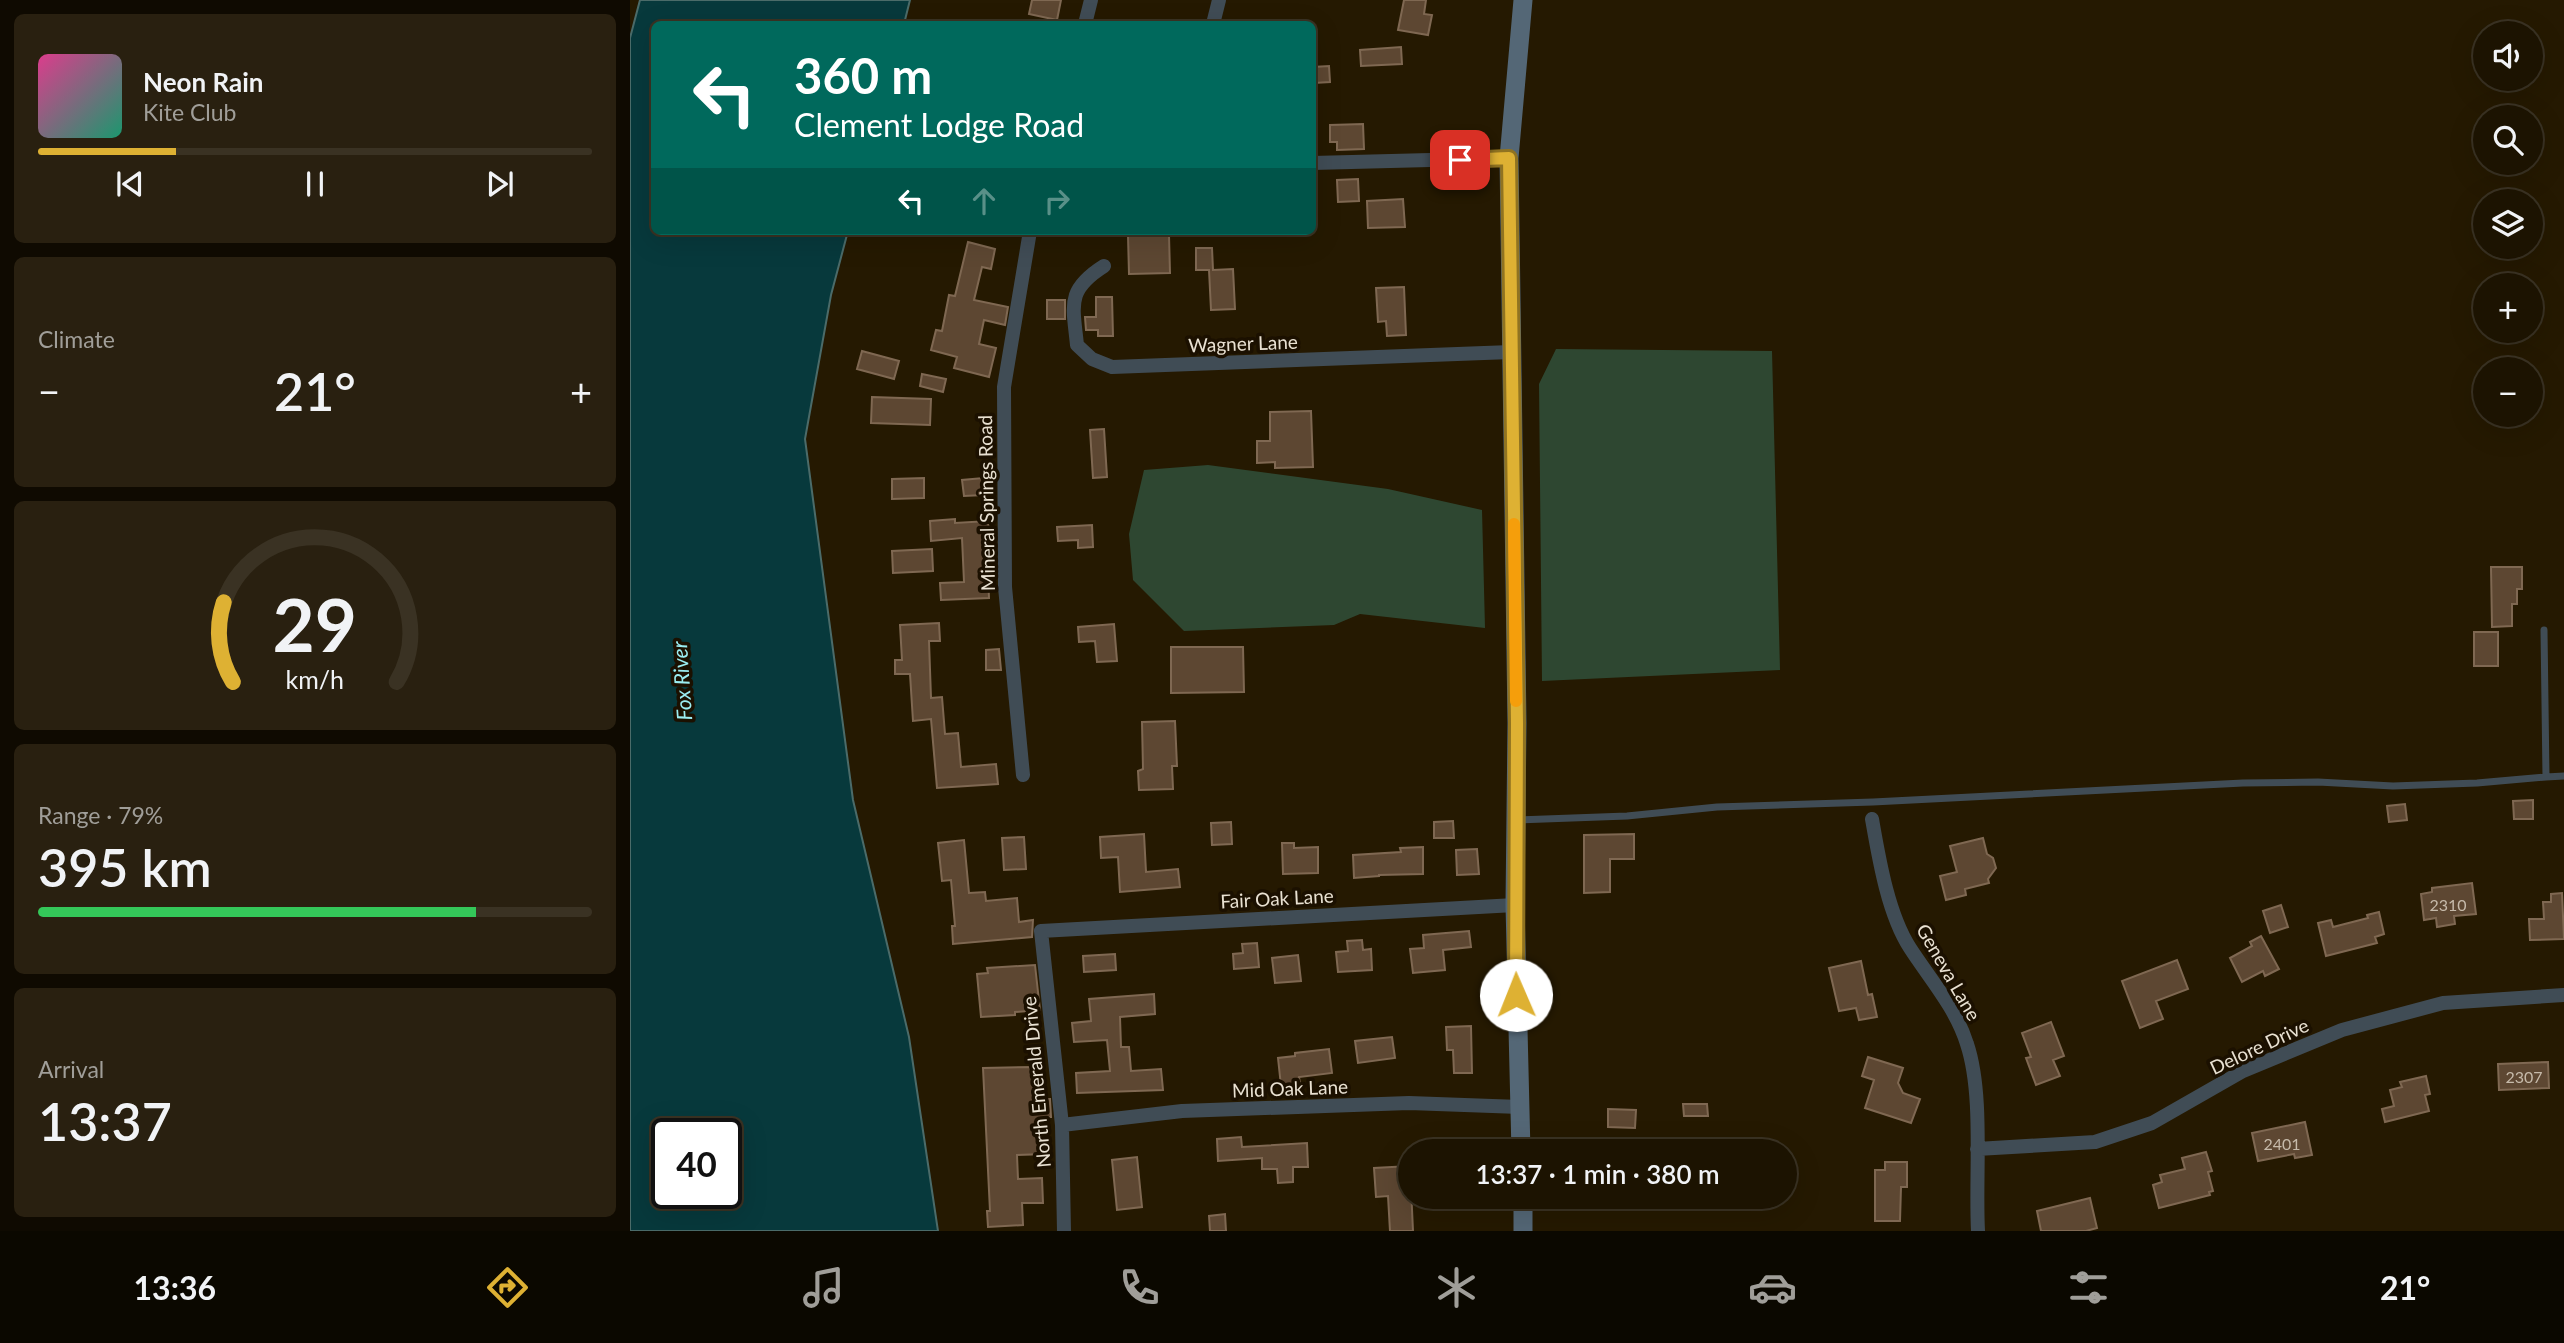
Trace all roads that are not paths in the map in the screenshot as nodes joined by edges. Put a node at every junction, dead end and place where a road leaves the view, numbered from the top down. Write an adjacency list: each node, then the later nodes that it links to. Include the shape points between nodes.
1 (1091, 0): 4 (street)
2 (1219, 0): 5 (street)
3 (1522, 0): 6 (street)
4 (1086, 21)
5 (1214, 21)
6 (1509, 158): 7 (street); 10 (street)
7 (1316, 163)
8 (1029, 235): 12 (street, Mineral Springs Road, via 1004,387 1005,587)
9 (1104, 266): 10 (street, Wagner Lane, via 1075,292 1073,312 1077,345 1092,359 1112,367)
10 (1511, 352): 16 (street)
11 (2544, 630): 14 (lane)
12 (1023, 775)
13 (2564, 776): 14 (lane)
14 (2546, 777): 16 (lane, via 2393,786 2230,784)
15 (1872, 819): 23 (street, Geneva Lane, via 1889,898 1908,946 1937,985 1967,1044 1975,1088)
16 (1517, 820): 17 (street)
17 (1515, 905): 18 (street, Fair Oak Lane); 20 (street)
18 (1041, 931): 21 (street, North Emerald Drive)
19 (2564, 995): 23 (street, Delore Drive, via 2443,1003 2342,1030 2243,1071 2152,1123 2095,1142)
20 (1520, 1107): 21 (street, Mid Oak Lane, via 1409,1103 1209,1110); 22 (street)
21 (1062, 1125): 25 (street, North Emerald Drive)
22 (1521, 1139)
23 (1977, 1149): 27 (street, Geneva Lane)
24 (1522, 1209): 26 (street)
25 (1065, 1231)
26 (1523, 1231)
27 (1978, 1231)

